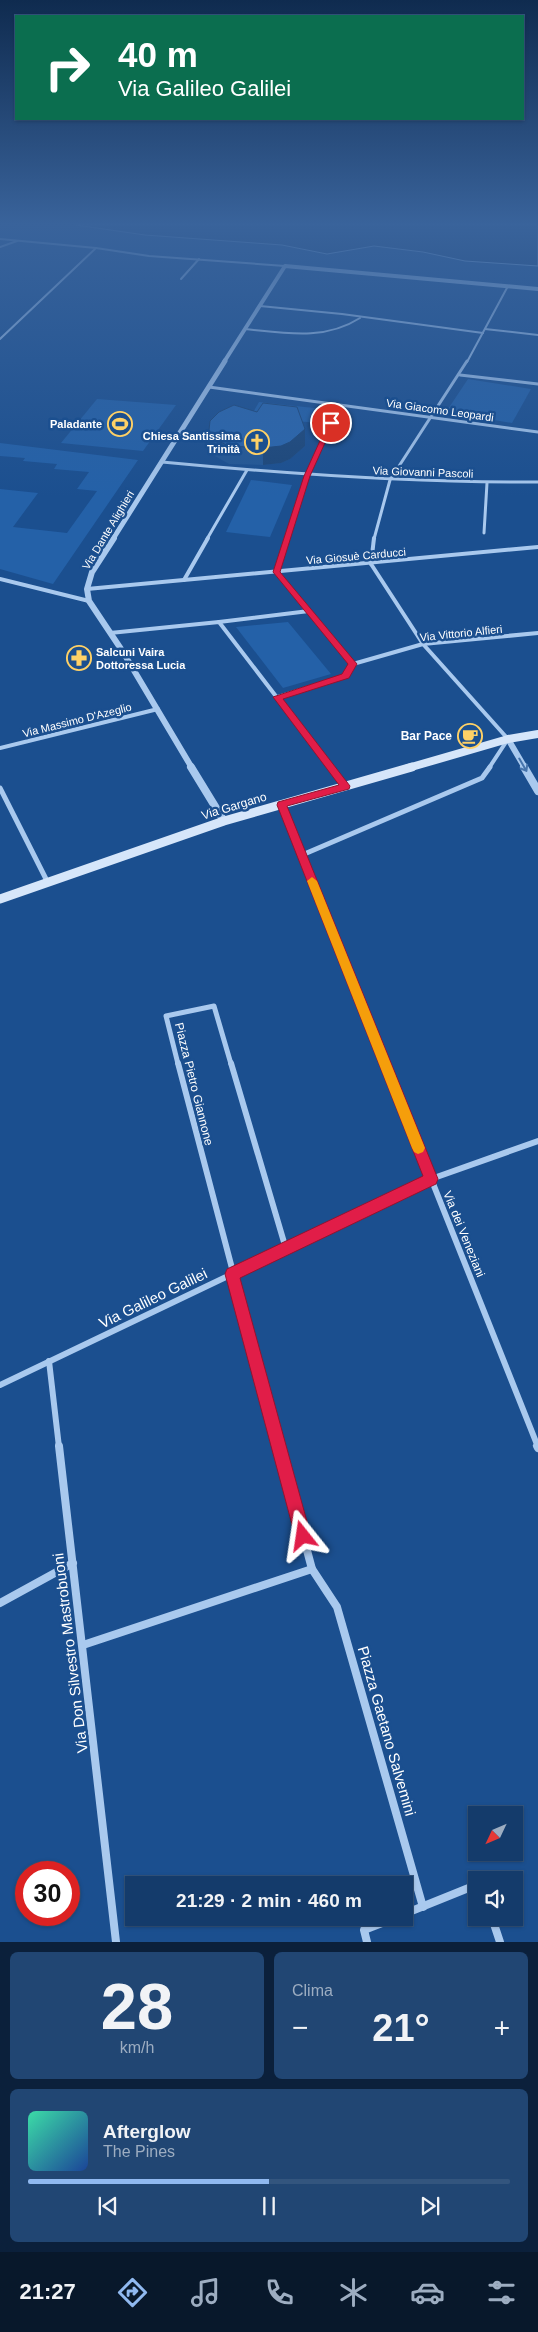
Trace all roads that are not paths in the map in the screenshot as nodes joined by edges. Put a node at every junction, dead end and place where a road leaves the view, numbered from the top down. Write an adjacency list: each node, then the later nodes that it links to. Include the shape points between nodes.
1 (25, 316): 9 (street)
2 (254, 316): 6 (street, Via Dante Alighieri)
3 (349, 316): 5 (street)
4 (492, 316): 7 (street)
5 (360, 318): 6 (street, via 336,332); 7 (street)
6 (245, 330): 12 (street, Via Dante Alighieri)
7 (484, 331): 8 (street); 10 (street)
8 (538, 335)
9 (0, 339)
10 (460, 375): 11 (street); 14 (street)
11 (538, 384)
12 (209, 387): 13 (street, Via Giacomo Leopardi); 16 (street, Via Dante Alighieri)
13 (339, 405): 14 (street, Via Giacomo Leopardi); 18 (street)
14 (431, 418): 15 (street, Via Giacomo Leopardi); 19 (street)
15 (538, 432)
16 (162, 462): 17 (street, Via Giovanni Pascoli); 28 (street, Via Dante Alighieri, via 92,572)
17 (247, 470): 18 (street, Via Giovanni Pascoli); 27 (street)
18 (307, 476): 19 (street, Via Giovanni Pascoli); 25 (street)
19 (390, 480): 21 (street, Via Giovanni Pascoli); 24 (street, via 375,530)
20 (538, 482): 21 (street, Via Giovanni Pascoli)
21 (487, 483): 22 (street)
22 (484, 533)
23 (538, 547): 24 (street, Via Giosuè Carducci)
24 (371, 564): 25 (street, Via Giosuè Carducci); 34 (street)
25 (276, 572): 27 (street, Via Giosuè Carducci); 30 (street)
26 (0, 579): 29 (street)
27 (184, 580): 28 (street, Via Giosuè Carducci)
28 (86, 589): 29 (street, Via Dante Alighieri)
29 (89, 602): 32 (street, Via Dante Alighieri)
30 (309, 611): 31 (street); 35 (street)
31 (219, 622): 32 (street); 36 (street)
32 (110, 633): 37 (street, Via Dante Alighieri)
33 (538, 633): 34 (street, Via Vittorio Alfieri)
34 (423, 644): 35 (street, Via Vittorio Alfieri); 39 (street)
35 (353, 664): 36 (street, Via Vittorio Alfieri, via 346,676)
36 (278, 697): 41 (street)
37 (158, 709): 40 (street, Via Massimo D'Azeglio); 45 (street, Via Dante Alighieri)
38 (538, 734): 39 (main road, Via Gargano)
39 (508, 740): 41 (main road, Via Gargano); 43 (street, one-way to 43); 46 (street, via 482,778)
40 (0, 748)
41 (346, 786): 44 (main road, Via Gargano)
42 (0, 788): 47 (street)
43 (538, 791)
44 (282, 805): 45 (main road, Via Gargano); 46 (street, Via dei Veneziani)
45 (224, 821): 47 (main road, Via Gargano)
46 (302, 856): 50 (street, Via dei Veneziani)
47 (47, 880): 48 (main road, Via Gargano)
48 (0, 899)
49 (538, 1141): 50 (street, Via Galileo Galilei)
50 (431, 1179): 51 (street, Via Galileo Galilei); 55 (street, Via dei Veneziani)
51 (286, 1249): 52 (street, Via Galileo Galilei); 52 (street, Piazza Pietro Giannone, via 214,1006 166,1016)
52 (232, 1274): 53 (street, Via Galileo Galilei); 57 (street, Piazza Gaetano Salvemini)
53 (49, 1361): 54 (street, Via Galileo Galilei); 56 (street, Via Don Silvestro Mastrobuoni)
54 (0, 1385)
55 (538, 1448)
56 (73, 1563): 58 (street); 59 (street, Via Don Silvestro Mastrobuoni)
57 (312, 1569): 59 (street); 61 (street, Piazza Gaetano Salvemini, via 337,1607)
58 (0, 1602)
59 (83, 1644): 65 (street, Via Don Silvestro Mastrobuoni)
60 (468, 1889): 61 (street)
61 (423, 1907): 62 (street)
62 (413, 1911)
63 (374, 1926): 66 (street, via 364,1930)
64 (495, 1926): 67 (street)
65 (116, 1942)
66 (367, 1942)
67 (500, 1942)

